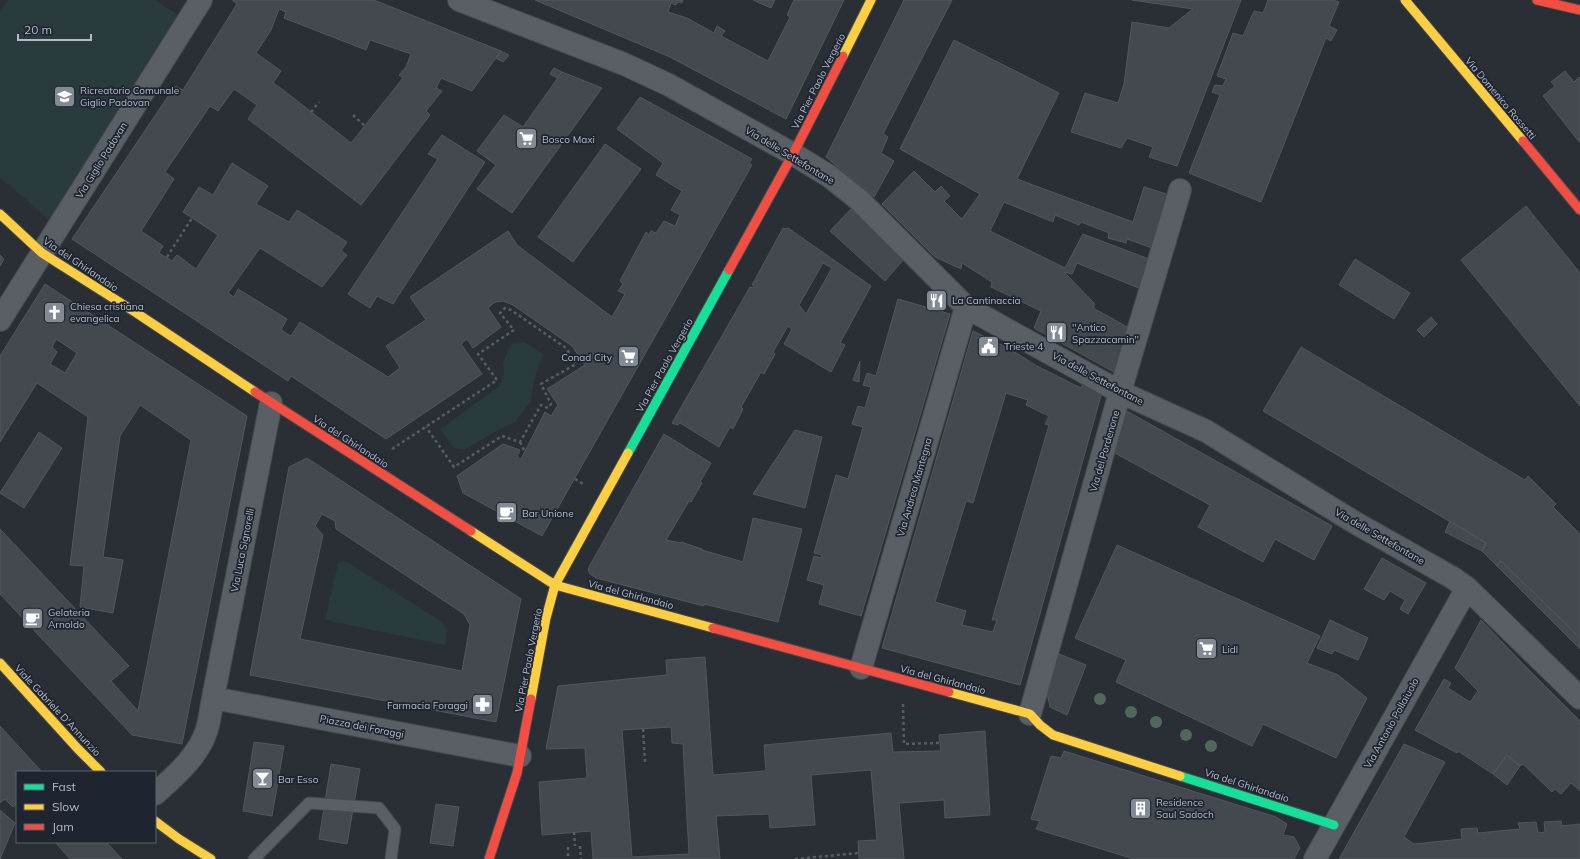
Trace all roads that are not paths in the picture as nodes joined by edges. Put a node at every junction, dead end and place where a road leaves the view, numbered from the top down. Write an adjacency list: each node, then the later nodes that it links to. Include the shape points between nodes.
1 (201, 0): 11 (street, Via Giglio Padovan)
2 (458, 0): 7 (street, Via delle Settefontane, via 624,64 668,85)
3 (871, 0): 7 (street, Via Pier Paolo Vergerio)
4 (1405, 0): 9 (street, Via Domenico Rossetti)
5 (1537, 0): 6 (street)
6 (1580, 10)
7 (793, 154): 12 (street, Via delle Settefontane, via 829,176 858,199); 16 (street, Via Pier Paolo Vergerio)
8 (1180, 190): 14 (street, Via del Pordenone)
9 (1580, 210)
10 (0, 214): 11 (street, Via del Ghirlandaio)
11 (42, 253): 13 (street, Via Giglio Padovan); 15 (street, Via del Ghirlandaio)
12 (966, 307): 14 (street, Via delle Settefontane); 19 (street, Via Andrea Mantegna)
13 (0, 320)
14 (1120, 392): 17 (street, Via delle Settefontane, via 1206,431); 22 (street, Via del Pordenone)
15 (271, 403): 16 (street, Via del Ghirlandaio); 20 (street, Via Luca Signorelli)
16 (555, 584): 19 (street, Via del Ghirlandaio); 23 (street, Via Pier Paolo Vergerio, via 546,618)
17 (1467, 588): 21 (street, Via delle Settefontane); 27 (street, Via Antonio Pollaiuolo)
18 (0, 662): 24 (street, Viale Gabriele D'Annunzio)
19 (861, 668): 22 (street, Via del Ghirlandaio)
20 (213, 698): 23 (street, Piazza dei Foraggi); 25 (street, via 207,729 198,750)
21 (1580, 698)
22 (1030, 714): 27 (street, Via del Ghirlandaio, via 1053,735)
23 (520, 756): 31 (street, via 517,773)
24 (100, 771)
25 (156, 793)
26 (156, 822): 28 (street)
27 (1334, 825): 32 (street, Via Antonio Pollaiuolo)
28 (211, 859)
29 (254, 859): 30 (lane, via 309,803 379,808 395,829)
30 (391, 859)
31 (489, 859)
32 (1315, 859)

